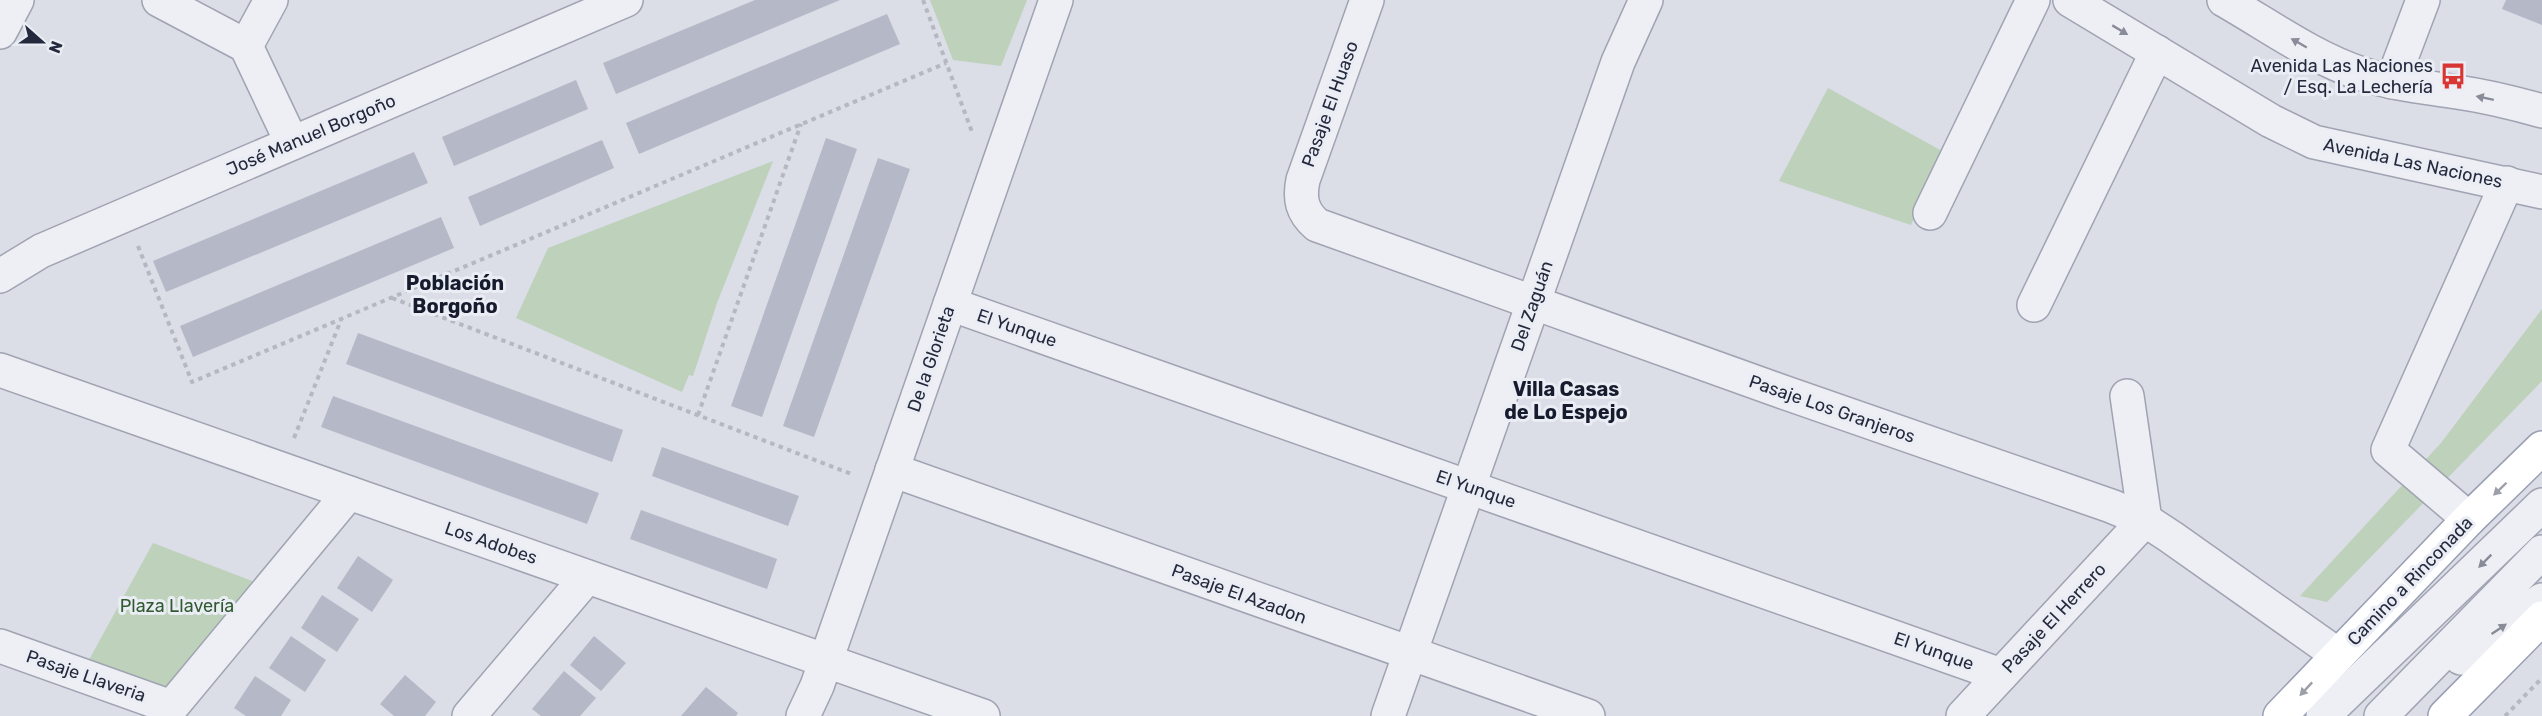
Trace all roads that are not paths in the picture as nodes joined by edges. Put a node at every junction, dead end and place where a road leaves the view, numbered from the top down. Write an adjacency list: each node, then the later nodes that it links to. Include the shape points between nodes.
1 (17, 0): 12 (street)
2 (159, 0): 13 (street)
3 (271, 0): 13 (street)
4 (626, 0): 17 (street, José Manuel Borgoño)
5 (1056, 0): 24 (street, De la Glorieta)
6 (1367, 0): 20 (street, Pasaje El Huaso, via 1303,180)
7 (1646, 0): 23 (street, Del Zaguán, via 1618,62)
8 (2033, 0): 21 (street)
9 (2070, 0): 14 (street, Avenida Las Naciones, one-way to 14)
10 (2224, 0): 15 (street, one-way to 10, via 2340,66)
11 (2423, 0): 15 (street)
12 (0, 32)
13 (246, 46): 17 (street)
14 (2157, 52): 18 (street, Avenida Las Naciones, via 2271,121 2314,142); 25 (street)
15 (2392, 82): 16 (street, one-way to 15)
16 (2542, 111)
17 (292, 143): 22 (street, José Manuel Borgoño, via 41,251)
18 (2507, 183): 19 (street, Avenida Las Naciones); 33 (street, via 2388,450)
19 (2542, 192)
20 (1304, 210): 23 (street, Pasaje Los Granjeros, via 1317,225)
21 (1930, 213)
22 (0, 276)
23 (1533, 303): 30 (street, Del Zaguán); 34 (street, Pasaje Los Granjeros)
24 (950, 304): 29 (street, De la Glorieta); 30 (street, El Yunque)
25 (2034, 305)
26 (0, 370): 31 (street, Los Adobes)
27 (2127, 396): 34 (street)
28 (2542, 448): 33 (main road, Camino a Rinconada, one-way to 33)
29 (889, 479): 39 (street, Pasaje El Azadon); 41 (street, De la Glorieta)
30 (1468, 487): 39 (street, Del Zaguán); 42 (street, El Yunque)
31 (349, 493): 36 (street, Los Adobes); 43 (street)
32 (2542, 505): 51 (street, one-way to 51)
33 (2469, 519): 40 (main road, Camino a Rinconada)
34 (2145, 520): 40 (street, Pasaje Los Granjeros); 42 (street, Pasaje El Herrero)
35 (2542, 552): 52 (street)
36 (587, 577): 41 (street, Los Adobes); 44 (street)
37 (2540, 621): 53 (street, one-way to 37, via 2493,633); 54 (main road)
38 (0, 646): 43 (street, Pasaje Llaveria)
39 (1410, 655): 47 (street, Del Zaguán); 48 (street, Pasaje El Azadon)
40 (2338, 655): 50 (main road, Camino a Rinconada, one-way to 50)
41 (825, 660): 45 (street, De la Glorieta); 46 (street, Los Adobes)
42 (2001, 675): 49 (street, Pasaje El Herrero)
43 (167, 711)
44 (469, 716)
45 (803, 716)
46 (983, 716)
47 (1389, 716)
48 (1588, 716)
49 (1963, 716)
50 (2280, 716)
51 (2323, 716)
52 (2381, 716)
53 (2386, 716)
54 (2445, 716)

